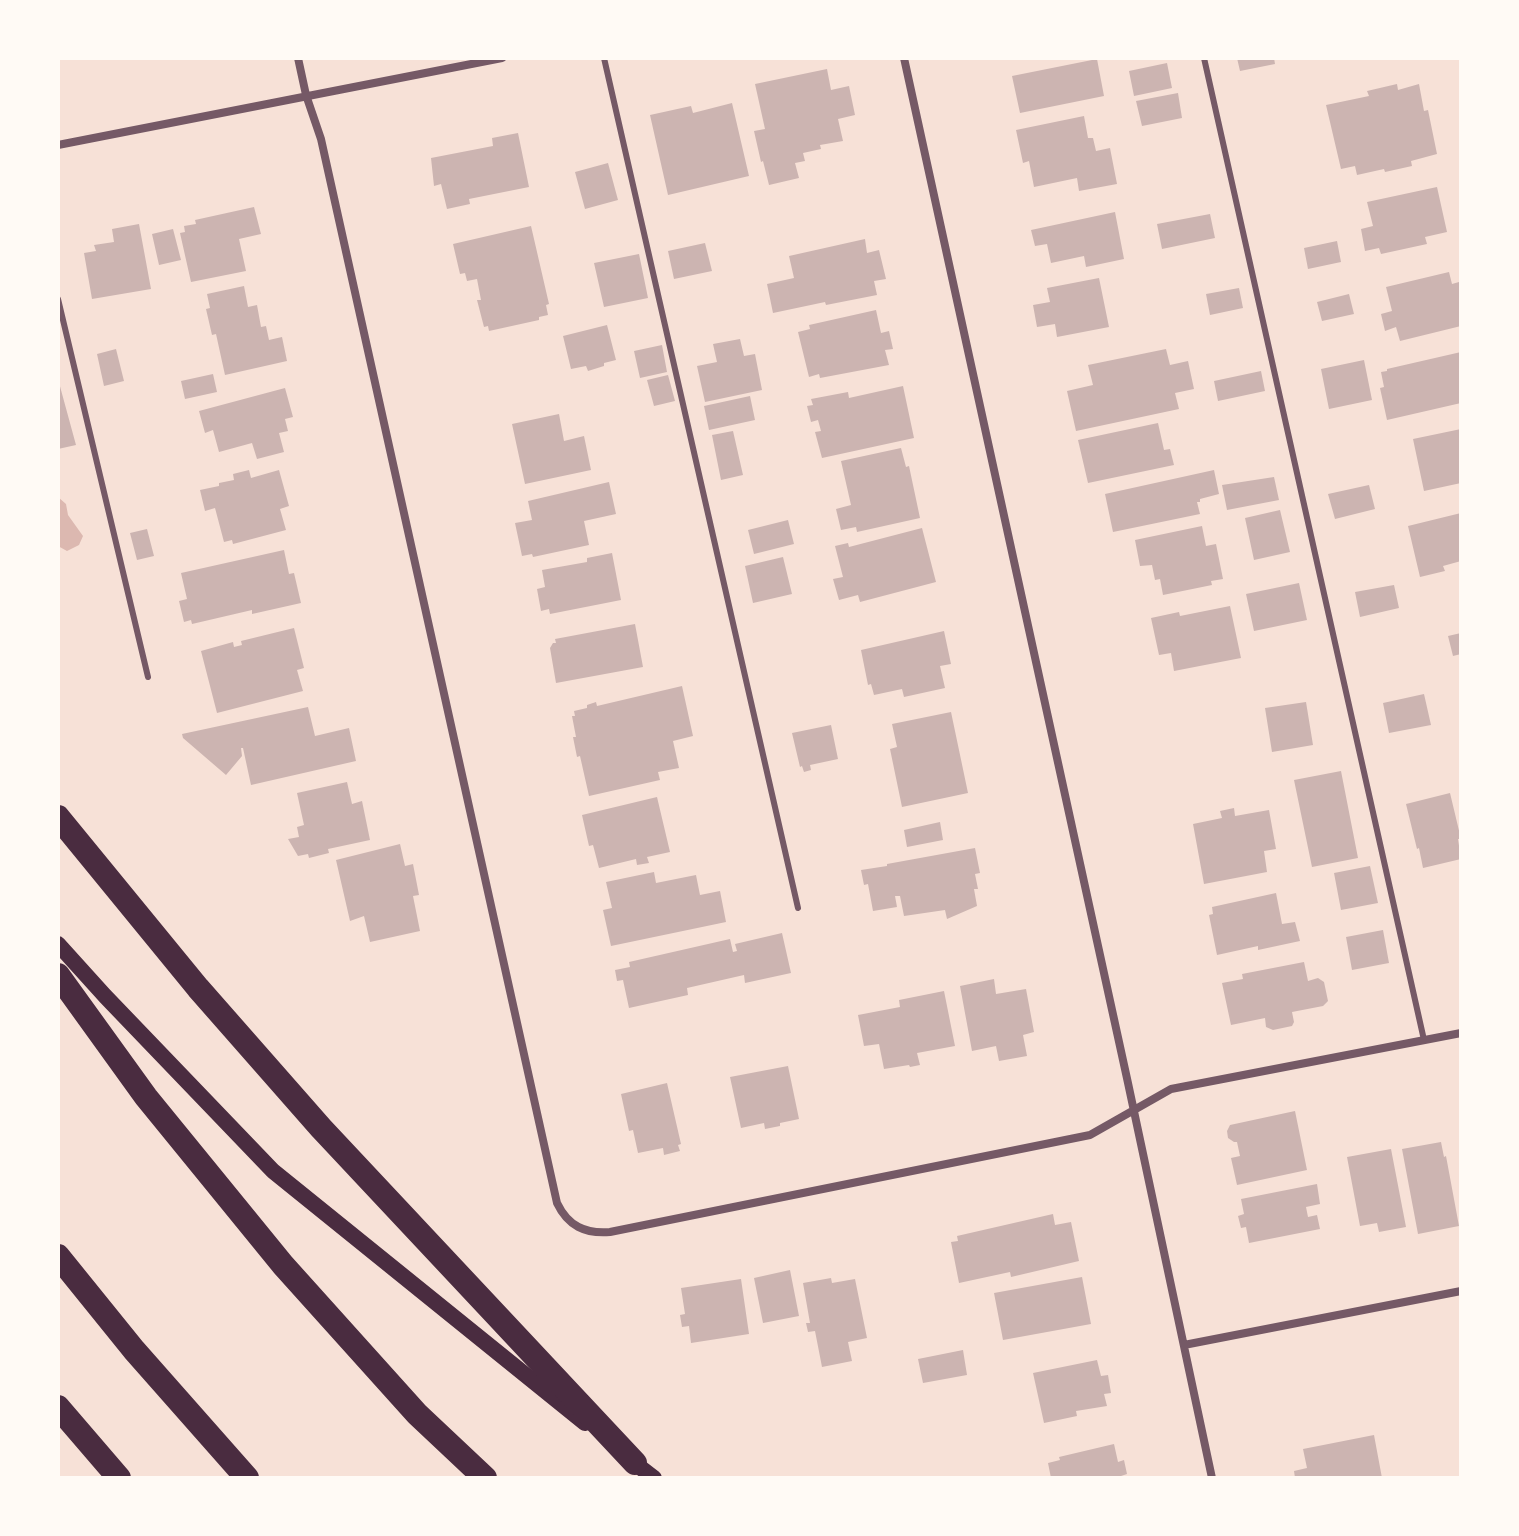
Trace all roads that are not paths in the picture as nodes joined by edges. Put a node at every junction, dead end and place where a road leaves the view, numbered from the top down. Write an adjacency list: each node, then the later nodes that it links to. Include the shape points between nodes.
1 (298, 58): 6 (street)
2 (502, 58): 6 (street)
3 (604, 58): 11 (lane)
4 (904, 58): 16 (street)
5 (1204, 58): 15 (lane)
6 (306, 95): 7 (street); 16 (street, via 321,139 557,1203 568,1221 587,1232 610,1232 1090,1135)
7 (58, 145)
8 (58, 299): 9 (lane)
9 (148, 677)
10 (58, 817): 21 (highway, via 321,1128)
11 (798, 908)
12 (58, 944): 21 (main road, via 273,1171)
13 (58, 975): 24 (highway, via 146,1097 283,1265 417,1414)
14 (1461, 1033): 15 (street)
15 (1424, 1040): 16 (street, via 1171,1089)
16 (1134, 1111): 19 (street)
17 (58, 1256): 23 (highway)
18 (1461, 1291): 19 (street)
19 (1184, 1345): 26 (street)
20 (58, 1407): 22 (highway)
21 (635, 1463): 25 (main road)
22 (119, 1478)
23 (247, 1478)
24 (485, 1478)
25 (654, 1478)
26 (1212, 1478)

